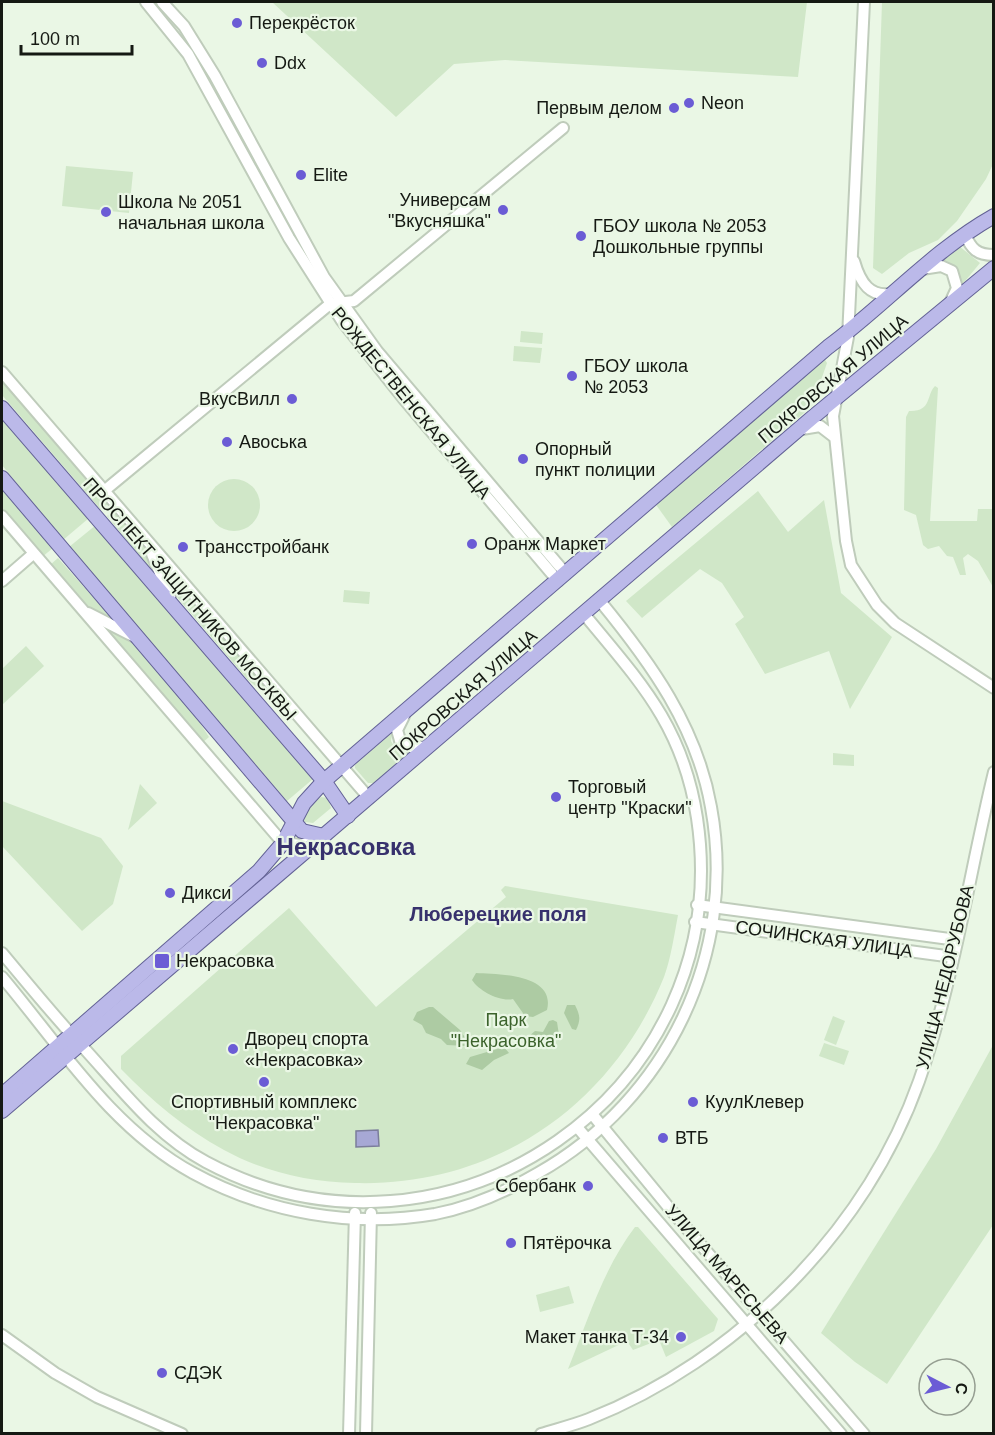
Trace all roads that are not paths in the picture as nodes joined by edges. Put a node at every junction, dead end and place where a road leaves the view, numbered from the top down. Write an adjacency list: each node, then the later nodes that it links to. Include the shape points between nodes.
1 (146, 2): 12 (street, РОЖДЕСТВЕНСКАЯ УЛИЦА, via 188,54 289,238)
2 (162, 2): 13 (street, РОЖДЕСТВЕНСКАЯ УЛИЦА, via 200,51 298,234)
3 (864, 2): 7 (street)
4 (563, 128): 13 (street, via 361,296)
5 (993, 216): 6 (main road)
6 (969, 230): 8 (street, via 971,249); 10 (main road, ПОКРОВСКАЯ УЛИЦА)
7 (851, 253): 11 (street, via 860,279 869,290 883,296); 15 (street)
8 (993, 255)
9 (993, 268): 14 (main road, ПОКРОВСКАЯ УЛИЦА)
10 (922, 269): 11 (main road, ПОКРОВСКАЯ УЛИЦА); 14 (street, via 945,267 955,274 957,288)
11 (897, 292): 15 (main road, ПОКРОВСКАЯ УЛИЦА)
12 (330, 304): 13 (street); 22 (street); 26 (street, РОЖДЕСТВЕНСКАЯ УЛИЦА, via 403,398)
13 (343, 304): 26 (street, РОЖДЕСТВЕНСКАЯ УЛИЦА)
14 (948, 305): 17 (main road, ПОКРОВСКАЯ УЛИЦА)
15 (848, 332): 17 (street); 26 (main road, ПОКРОВСКАЯ УЛИЦА)
16 (2, 372): 22 (street)
17 (834, 401): 19 (main road, ПОКРОВСКАЯ УЛИЦА); 20 (street)
18 (2, 408): 30 (main road, ПРОСПЕКТ ЗАЩИТНИКОВ МОСКВЫ)
19 (796, 432): 20 (street, via 820,426); 28 (main road, ПОКРОВСКАЯ УЛИЦА)
20 (833, 436): 35 (street, via 851,565 877,605 895,622)
21 (2, 478): 33 (main road)
22 (104, 491): 24 (street)
23 (2, 516): 25 (street)
24 (149, 545): 30 (street); 38 (street)
25 (33, 554): 27 (street); 29 (street)
26 (562, 577): 36 (main road, ПОКРОВСКАЯ УЛИЦА)
27 (2, 580)
28 (600, 601): 31 (main road, ПОКРОВСКАЯ УЛИЦА); 32 (street)
29 (82, 610): 33 (street); 45 (street)
30 (178, 614): 40 (main road, ПРОСПЕКТ ЗАЩИТНИКОВ МОСКВЫ)
31 (584, 615): 34 (street); 37 (main road, ПОКРОВСКАЯ УЛИЦА)
32 (621, 626): 34 (street, via 607,627); 47 (street, via 668,691 702,769 716,842)
33 (138, 639): 43 (main road)
34 (607, 642): 46 (street, via 664,716 682,763 697,816)
35 (993, 688)
36 (408, 711): 37 (street, via 397,730 401,744 414,748); 38 (main road, ПОКРОВСКАЯ УЛИЦА)
37 (435, 742): 41 (main road, ПОКРОВСКАЯ УЛИЦА)
38 (343, 766): 40 (main road, ПОКРОВСКАЯ УЛИЦА); 41 (street)
39 (993, 772): 50 (street, УЛИЦА НЕДОРУБОВА)
40 (324, 781): 42 (main road, ПРОСПЕКТ ЗАЩИТНИКОВ МОСКВЫ); 43 (main road, ПОКРОВСКАЯ УЛИЦА)
41 (369, 798): 42 (main road, ПОКРОВСКАЯ УЛИЦА)
42 (348, 816): 44 (main road, ПОКРОВСКАЯ УЛИЦА)
43 (294, 820): 44 (main road, via 307,834); 45 (main road, ПОКРОВСКАЯ УЛИЦА)
44 (324, 836): 45 (street, via 308,844); 55 (main road, ПОКРОВСКАЯ УЛИЦА)
45 (283, 843): 55 (main road, ПОКРОВСКАЯ УЛИЦА, via 260,871)
46 (697, 905): 47 (street, СОЧИНСКАЯ УЛИЦА); 48 (street)
47 (715, 907): 49 (street); 50 (street, СОЧИНСКАЯ УЛИЦА)
48 (695, 922): 49 (street, СОЧИНСКАЯ УЛИЦА); 58 (street, via 683,973 666,1015 645,1053)
49 (714, 924): 52 (street, СОЧИНСКАЯ УЛИЦА); 61 (street, via 690,1008 650,1077)
50 (957, 940): 52 (street, УЛИЦА НЕДОРУБОВА)
51 (2, 953): 53 (street)
52 (953, 957): 71 (street, УЛИЦА НЕДОРУБОВА, via 918,1083 892,1141 837,1228 790,1283)
53 (18, 972): 54 (street); 55 (street)
54 (4, 980): 56 (street)
55 (76, 1040): 56 (main road, ПОКРОВСКАЯ УЛИЦА); 57 (street)
56 (62, 1051): 59 (street); 60 (main road, ПОКРОВСКАЯ УЛИЦА); 62 (main road, ПОКРОВСКАЯ УЛИЦА)
57 (113, 1083): 59 (street, via 104,1081); 67 (street, via 134,1107 204,1161 274,1189)
58 (616, 1089): 61 (street, via 614,1100 619,1104); 63 (street)
59 (97, 1094): 69 (street, via 158,1149 222,1187 277,1206)
60 (2, 1095)
61 (627, 1101): 65 (street)
62 (2, 1111)
63 (592, 1114): 64 (street); 65 (street, УЛИЦА МАРЕСЬЕВА)
64 (577, 1127): 66 (street, УЛИЦА МАРЕСЬЕВА); 68 (street, via 559,1141 483,1181 424,1198)
65 (602, 1127): 66 (street); 71 (street, УЛИЦА МАРЕСЬЕВА)
66 (588, 1140): 70 (street, via 518,1184 473,1203 438,1213); 72 (street, УЛИЦА МАРЕСЬЕВА)
67 (356, 1203): 68 (street); 69 (street)
68 (371, 1204): 70 (street)
69 (355, 1219): 70 (street); 75 (street)
70 (371, 1220): 76 (street)
71 (759, 1311): 72 (street, УЛИЦА НЕДОРУБОВА); 79 (street, УЛИЦА МАРЕСЬЕВА)
72 (746, 1322): 77 (street, УЛИЦА НЕДОРУБОВА, via 683,1370 640,1395 588,1419); 78 (street, УЛИЦА МАРЕСЬЕВА)
73 (2, 1335): 74 (street, via 97,1397)
74 (182, 1434)
75 (349, 1434)
76 (366, 1434)
77 (541, 1434)
78 (841, 1434)
79 (864, 1434)

